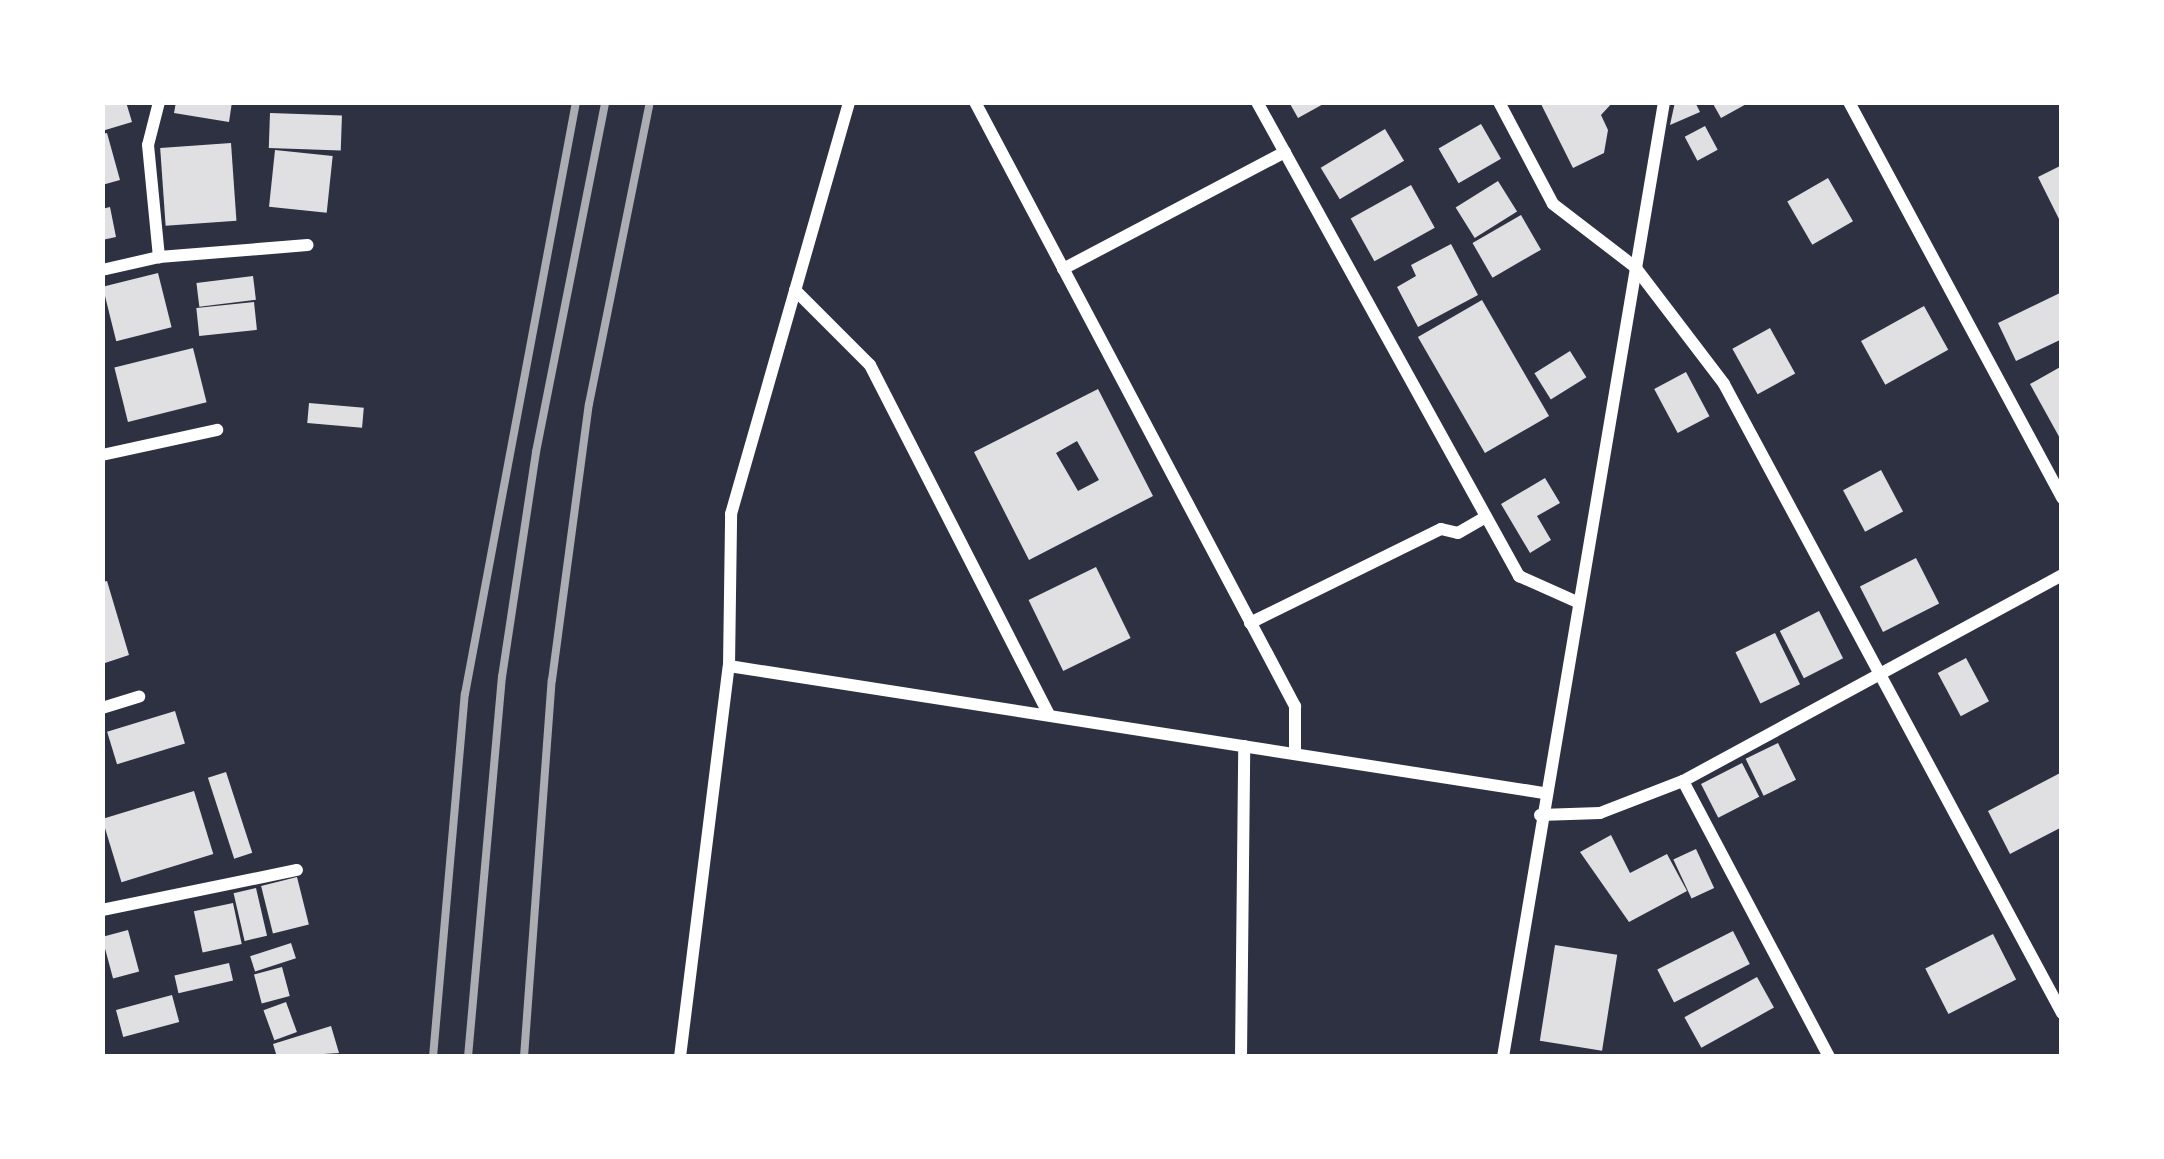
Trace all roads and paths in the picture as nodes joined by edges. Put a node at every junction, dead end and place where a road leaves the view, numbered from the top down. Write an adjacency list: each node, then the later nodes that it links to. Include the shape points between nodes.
1 (159, 102): 10 (street, via 148,145)
2 (849, 102): 14 (street)
3 (975, 102): 12 (street)
4 (1257, 102): 8 (street)
5 (1499, 102): 11 (street, via 1552,204)
6 (1664, 102): 11 (street)
7 (1850, 102): 17 (street)
8 (1285, 152): 12 (street); 18 (street)
9 (308, 245): 10 (street)
10 (159, 257): 13 (street)
11 (1635, 267): 20 (street); 23 (street, via 1724,384)
12 (1064, 268): 21 (street)
13 (102, 270)
14 (795, 290): 22 (street, via 730,514); 26 (street, via 870,365)
15 (217, 430): 16 (street)
16 (102, 455)
17 (2062, 498)
18 (1486, 517): 20 (street, via 1519,576); 21 (street, via 1458,533 1441,529)
19 (2062, 574): 23 (street)
20 (1577, 602): 30 (street)
21 (1250, 623): 28 (street, via 1294,706)
22 (729, 666): 26 (street); 35 (street)
23 (1877, 675): 29 (street); 34 (street)
24 (139, 697): 25 (street)
25 (102, 708)
26 (1049, 715): 27 (street)
27 (1244, 746): 28 (street); 36 (street)
28 (1295, 754): 30 (street)
29 (1682, 781): 31 (street, via 1600,813); 38 (street)
30 (1544, 793): 31 (street)
31 (1540, 815): 37 (street)
32 (297, 870): 33 (street)
33 (102, 910)
34 (2062, 1013)
35 (680, 1057)
36 (1241, 1057)
37 (1503, 1057)
38 (1828, 1057)

